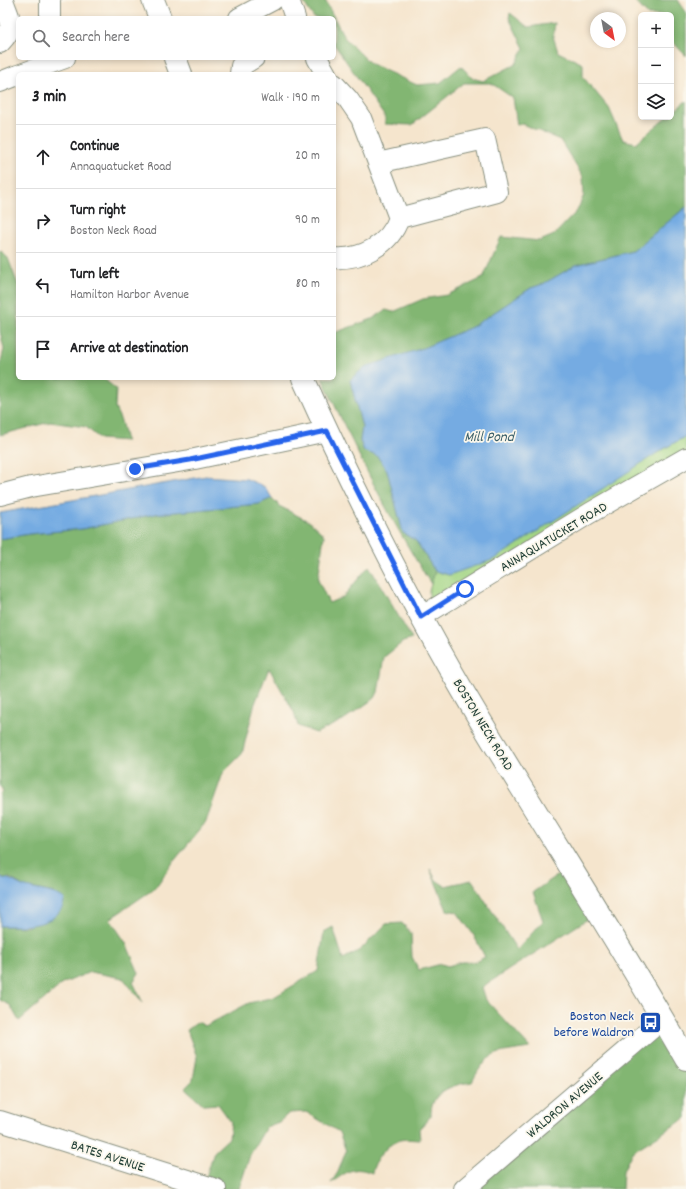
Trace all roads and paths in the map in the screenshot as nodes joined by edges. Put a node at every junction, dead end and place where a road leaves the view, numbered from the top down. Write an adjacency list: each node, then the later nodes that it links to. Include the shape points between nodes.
1 (4, 0): 10 (street, via 12,27)
2 (50, 0): 6 (street)
3 (153, 0): 7 (main road)
4 (273, 0): 8 (street)
5 (290, 0): 9 (street)
6 (50, 16)
7 (159, 16)
8 (243, 16)
9 (294, 16)
10 (0, 43)
11 (176, 60): 16 (main road)
12 (251, 60): 17 (street, via 241,66)
13 (318, 60): 18 (street)
14 (58, 65): 15 (street)
15 (29, 72)
16 (180, 72)
17 (240, 72)
18 (325, 72)
19 (16, 76): 20 (street)
20 (0, 82)
21 (336, 87): 22 (street, via 361,118)
22 (378, 163): 23 (street); 23 (street, via 485,138 497,192)
23 (399, 218): 24 (street, via 396,229 386,240 366,253 345,259)
24 (336, 258)
25 (304, 380): 26 (main road, BOSTON NECK ROAD)
26 (327, 431): 28 (street, via 190,460); 29 (main road, BOSTON NECK ROAD)
27 (686, 458): 29 (street, ANNAQUATUCKET ROAD, via 590,513)
28 (0, 495)
29 (421, 617): 30 (main road, BOSTON NECK ROAD, via 479,719)
30 (664, 1019): 31 (main road, BOSTON NECK ROAD); 34 (street, WALDRON AVENUE)
31 (686, 1058)
32 (0, 1121): 33 (street, BATES AVENUE)
33 (216, 1189)
34 (464, 1189)

